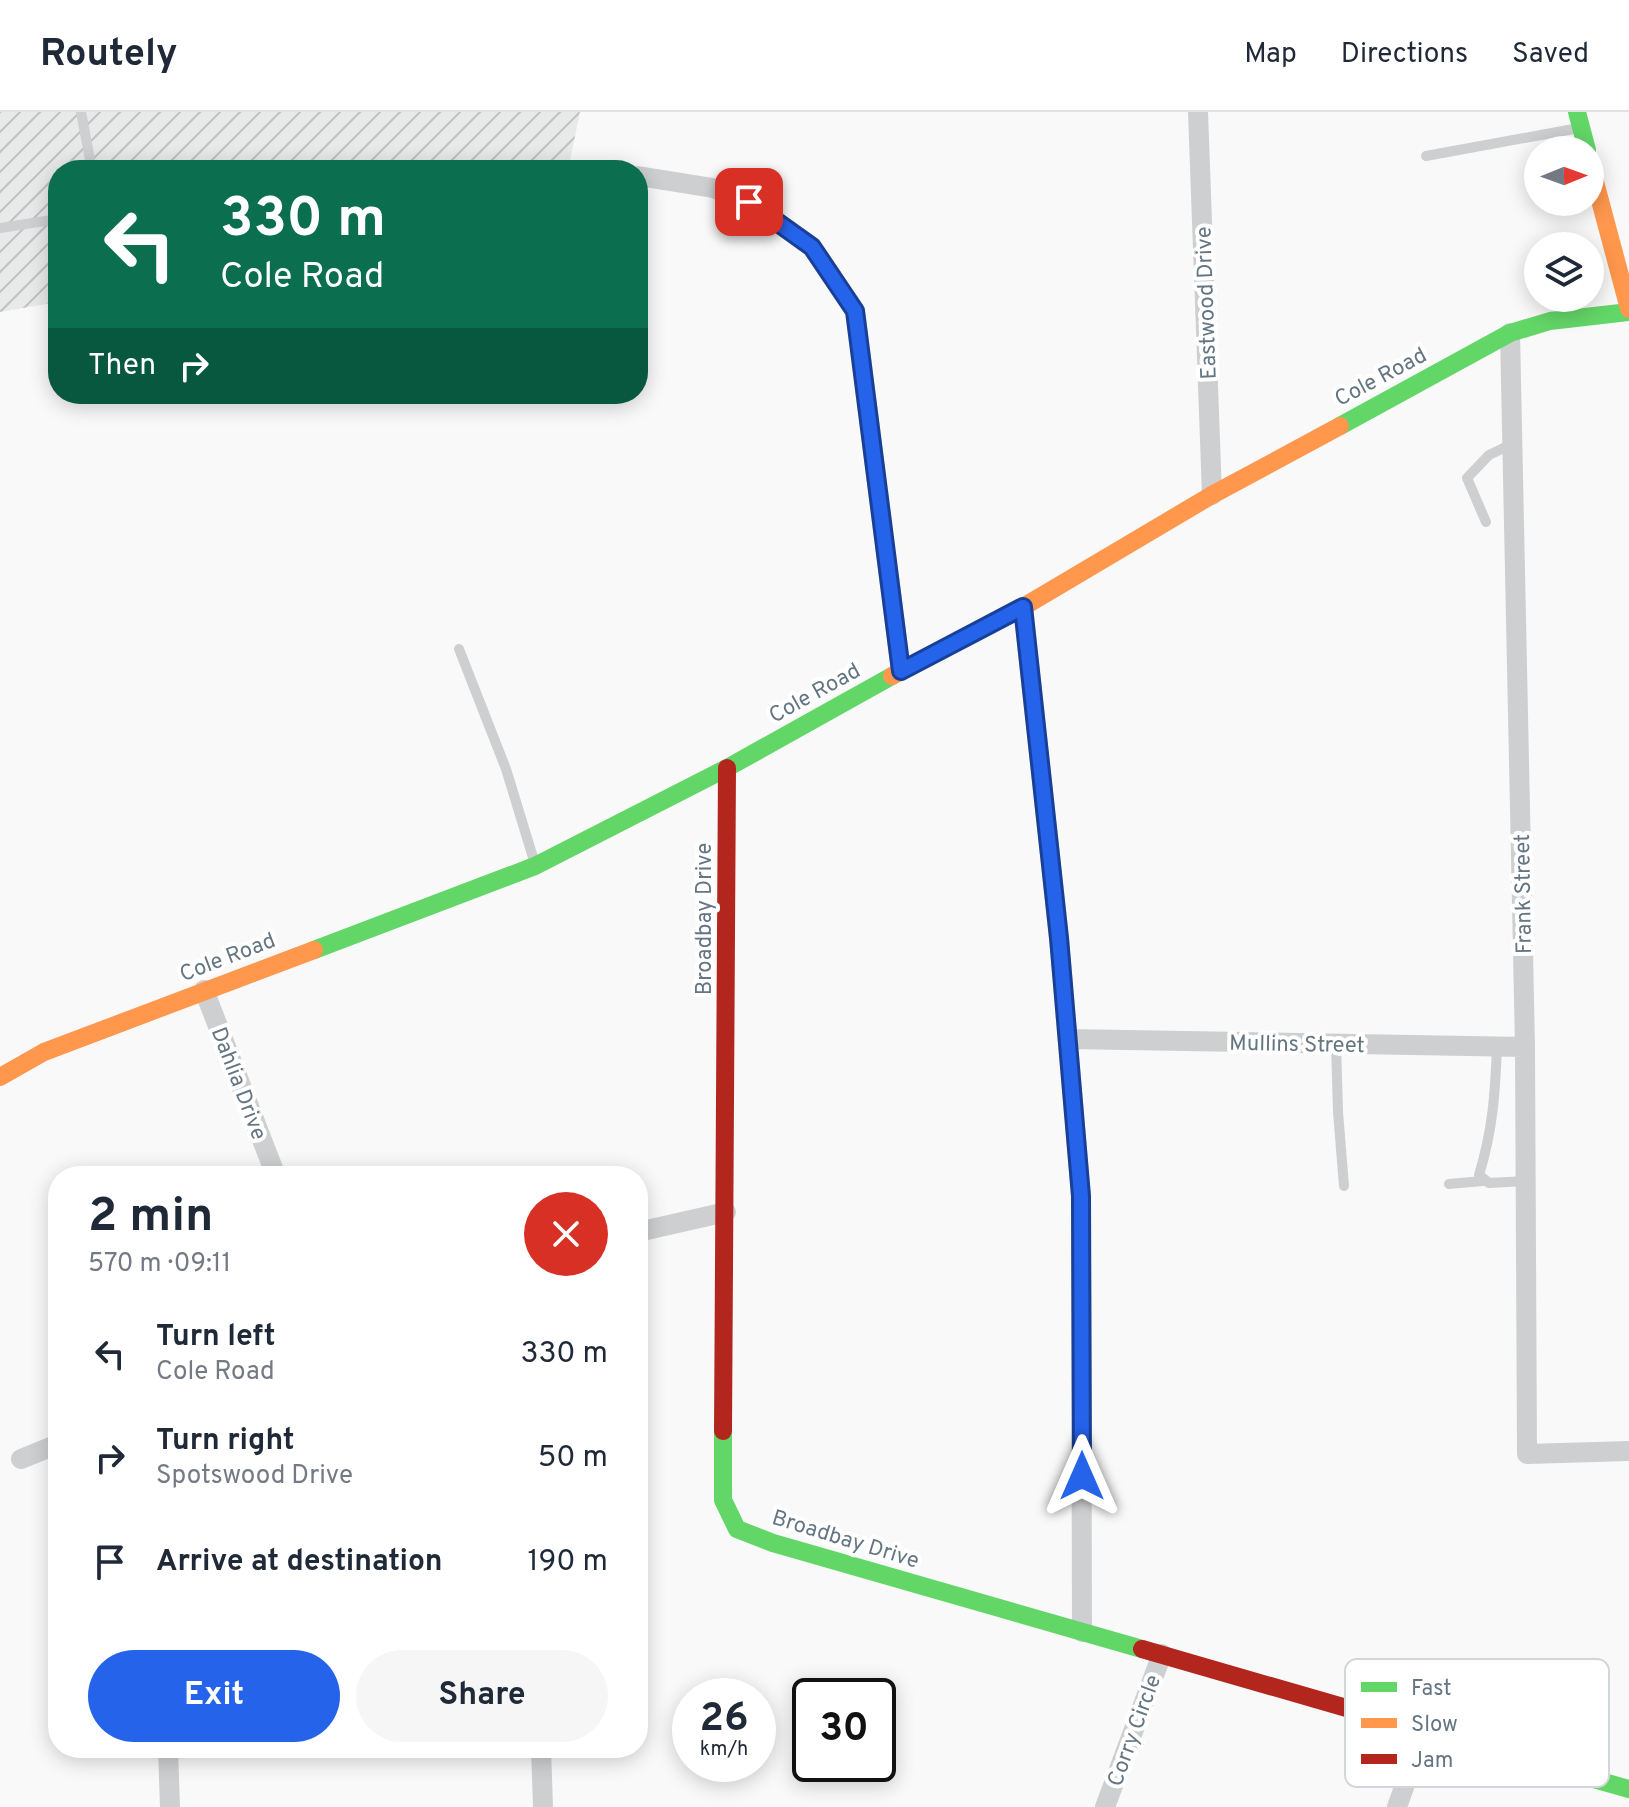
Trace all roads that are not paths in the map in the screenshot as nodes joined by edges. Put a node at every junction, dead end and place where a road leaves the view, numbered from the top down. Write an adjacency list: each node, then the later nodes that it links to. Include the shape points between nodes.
1 (81, 112): 5 (lane)
2 (1198, 112): 13 (street, Eastwood Drive)
3 (1579, 120): 4 (lane)
4 (1426, 156)
5 (90, 160)
6 (648, 178): 17 (street, via 713,188 749,202 812,247 855,311)
7 (1604, 216): 10 (street)
8 (48, 221): 9 (lane)
9 (0, 228)
10 (1629, 310): 11 (street, Cole Road, via 1550,321)
11 (1510, 333): 12 (street, Frank Street); 13 (street, Cole Road)
12 (1513, 444): 14 (lane, via 1489,455 1467,478); 24 (street, Frank Street)
13 (1212, 495): 15 (street, Cole Road)
14 (1486, 522)
15 (1023, 607): 17 (street, Cole Road); 21 (street)
16 (459, 649): 19 (lane, via 506,769)
17 (901, 671): 18 (street, Cole Road)
18 (727, 768): 19 (street, Cole Road); 31 (street, Broadbay Drive)
19 (535, 866): 20 (street, Cole Road)
20 (204, 990): 25 (street, Cole Road, via 44,1052); 26 (street, Dahlia Drive)
21 (1068, 1039): 22 (street, Mullins Street); 36 (street, via 1081,1196)
22 (1336, 1044): 23 (street, Mullins Street); 30 (lane)
23 (1497, 1047): 24 (street, Mullins Street); 27 (lane, via 1495,1104 1479,1175)
24 (1525, 1047): 28 (street, Frank Street)
25 (0, 1077)
26 (272, 1166)
27 (1483, 1181): 28 (lane); 29 (lane)
28 (1526, 1181): 34 (street, Frank Street, via 1527,1454)
29 (1449, 1184)
30 (1344, 1186)
31 (726, 1212): 32 (street); 36 (street, Broadbay Drive, via 723,1500 737,1529)
32 (648, 1230)
33 (48, 1448): 35 (street)
34 (1629, 1451)
35 (21, 1459)
36 (1082, 1632): 37 (street, Broadbay Drive)
37 (1162, 1654): 38 (street, Broadbay Drive); 46 (street, Corry Circle)
38 (1345, 1708)
39 (168, 1758): 44 (street)
40 (541, 1758): 45 (street)
41 (1609, 1783): 43 (street, Broadbay Drive)
42 (1404, 1787): 47 (street)
43 (1629, 1789)
44 (170, 1807)
45 (543, 1807)
46 (1105, 1807)
47 (1397, 1807)

